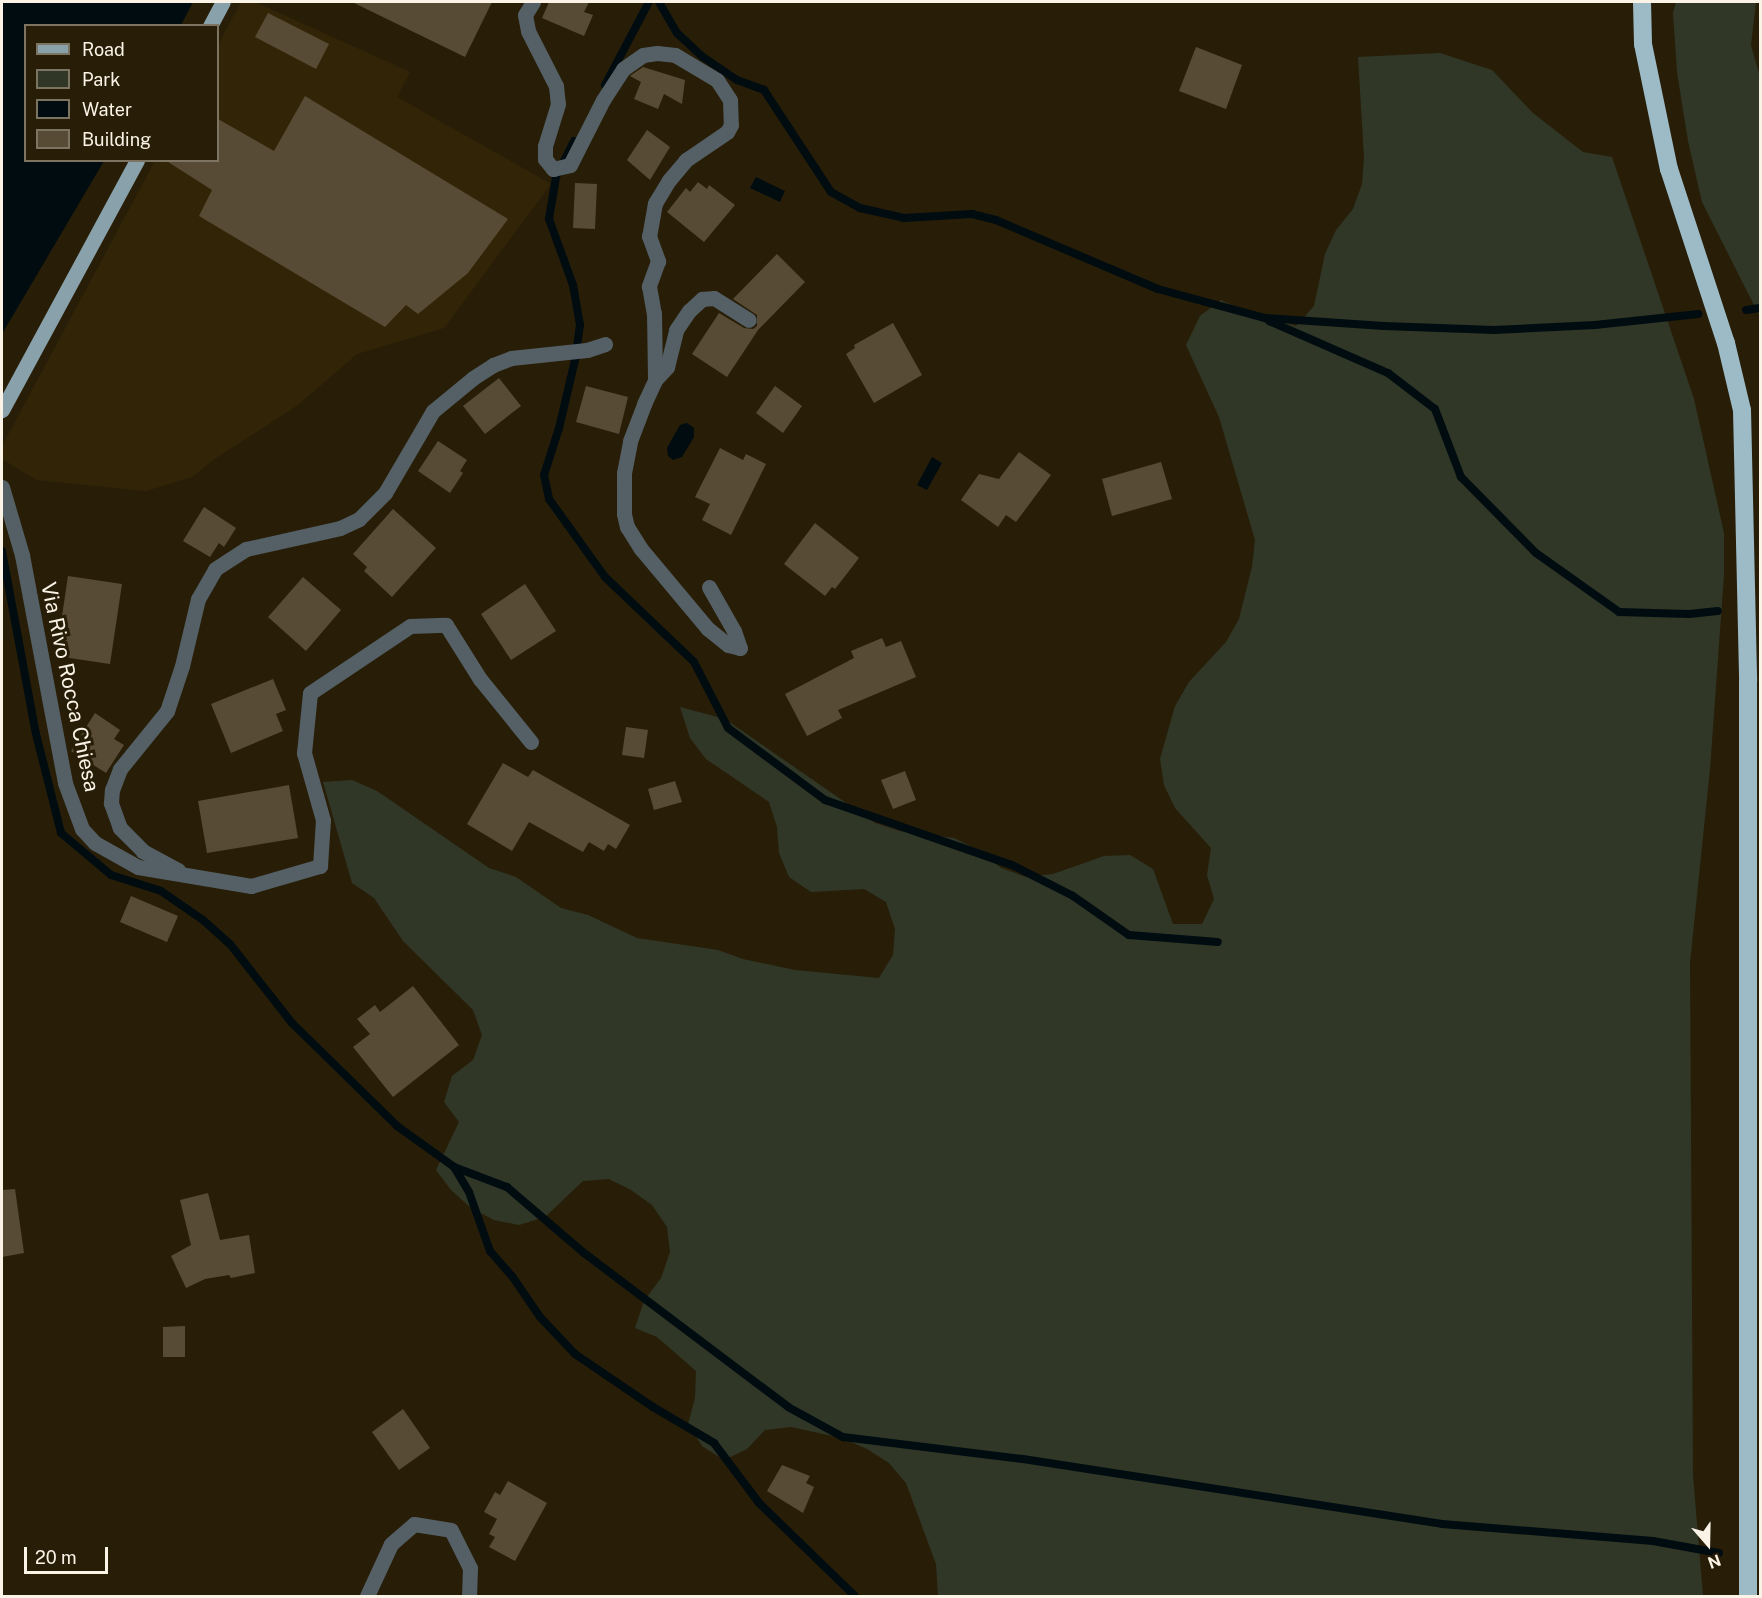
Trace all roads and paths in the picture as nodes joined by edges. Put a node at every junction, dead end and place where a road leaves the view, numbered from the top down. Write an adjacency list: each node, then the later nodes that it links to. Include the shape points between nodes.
1 (223, 2): 4 (main road)
2 (532, 2): 8 (street, via 525,15 528,31 556,86 558,104 545,146 545,159 553,169 570,165 623,69 643,55 675,56 717,80 730,100 731,125 727,132 686,160 656,203 649,236 658,261 649,286 654,313)
3 (1642, 2): 16 (highway, via 1643,44 1669,169 1726,343 1742,410 1748,681)
4 (211, 24)
5 (135, 162): 9 (main road)
6 (749, 320): 8 (street, via 714,298 702,299 676,330 671,358)
7 (605, 344): 13 (street, via 587,350 511,358 494,365 434,411 385,493 359,519 340,528 246,549 215,569 198,599 167,711 120,769 112,790 111,803 120,828 143,851)
8 (655, 380): 11 (street, via 630,441 624,473 627,527 640,549 708,629 728,645 740,648)
9 (2, 410)
10 (2, 487): 13 (street, Via Rivo Rocca Chiesa, via 22,555 65,783 82,829 95,843 138,867)
11 (709, 587)
12 (531, 742): 13 (street, via 480,679 446,625 410,626 310,693 304,753 323,820 320,866 252,886)
13 (184, 874)
14 (367, 1596): 15 (street, via 391,1544 414,1524 451,1530 470,1568)
15 (469, 1596)
16 (1748, 1596)

